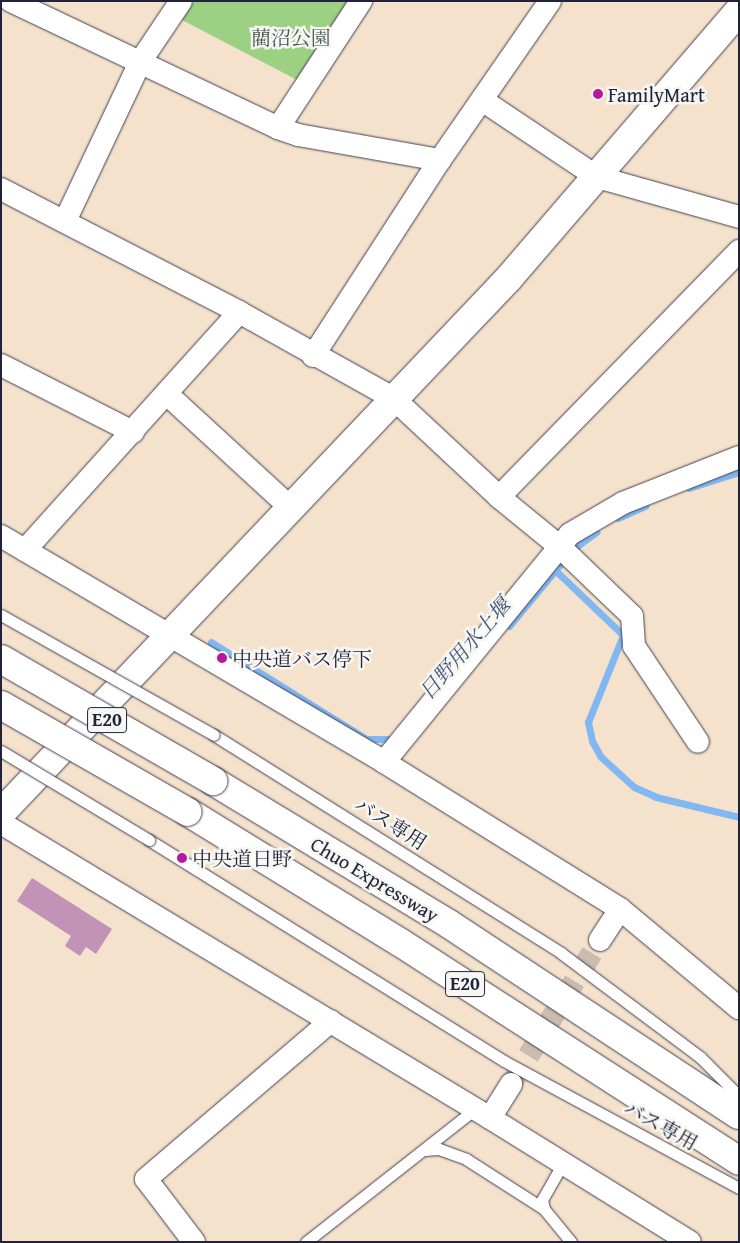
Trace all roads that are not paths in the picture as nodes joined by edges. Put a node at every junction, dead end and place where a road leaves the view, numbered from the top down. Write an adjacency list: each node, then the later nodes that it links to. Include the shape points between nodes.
1 (11, 1): 6 (street)
2 (182, 1): 6 (street)
3 (361, 1): 8 (street)
4 (550, 1): 7 (street)
5 (739, 11): 10 (main road)
6 (140, 62): 8 (street); 13 (street)
7 (482, 100): 9 (street); 10 (street)
8 (278, 128): 9 (street, via 298,135)
9 (440, 160): 16 (street)
10 (597, 177): 12 (street); 19 (main road, via 509,278)
11 (1, 189): 13 (street)
12 (739, 217)
13 (65, 221): 15 (street)
14 (739, 251): 22 (street)
15 (239, 312): 16 (street); 18 (street)
16 (313, 356): 19 (street)
17 (1, 365): 20 (street)
18 (168, 395): 20 (street); 23 (street)
19 (393, 398): 22 (street); 23 (main road)
20 (133, 432): 25 (street)
21 (739, 456): 26 (street, via 623,503 570,534)
22 (499, 497): 26 (street)
23 (290, 508): 28 (main road)
24 (1, 536): 25 (street)
25 (25, 550): 28 (street)
26 (566, 553): 31 (street, via 632,616 634,646); 32 (street)
27 (1, 615): 41 (lane, バス専用, bridge, via 214,735 561,953 700,1057)
28 (168, 633): 32 (street); 34 (main road)
29 (1, 659): 43 (main road, Chuo Expressway / E20, bridge, via 213,781 448,924)
30 (1, 705): 45 (main road, Chuo Expressway / E20, bridge, via 188,812 401,943)
31 (698, 742)
32 (396, 747): 36 (street)
33 (1, 751): 47 (lane, バス専用, bridge, via 504,1061)
34 (1, 813)
35 (1, 823): 39 (street)
36 (620, 908): 37 (street); 38 (street)
37 (600, 940)
38 (739, 1008)
39 (331, 1022): 42 (street); 49 (street, via 146,1179)
40 (511, 1084): 42 (street)
41 (739, 1096)
42 (483, 1113): 44 (lane); 46 (street)
43 (739, 1115)
44 (425, 1150): 48 (lane, via 439,1149 466,1159); 50 (lane)
45 (739, 1161)
46 (564, 1163): 48 (lane, via 542,1200); 52 (street)
47 (739, 1188)
48 (544, 1208): 51 (lane)
49 (194, 1242)
50 (306, 1242)
51 (571, 1242)
52 (690, 1242)

